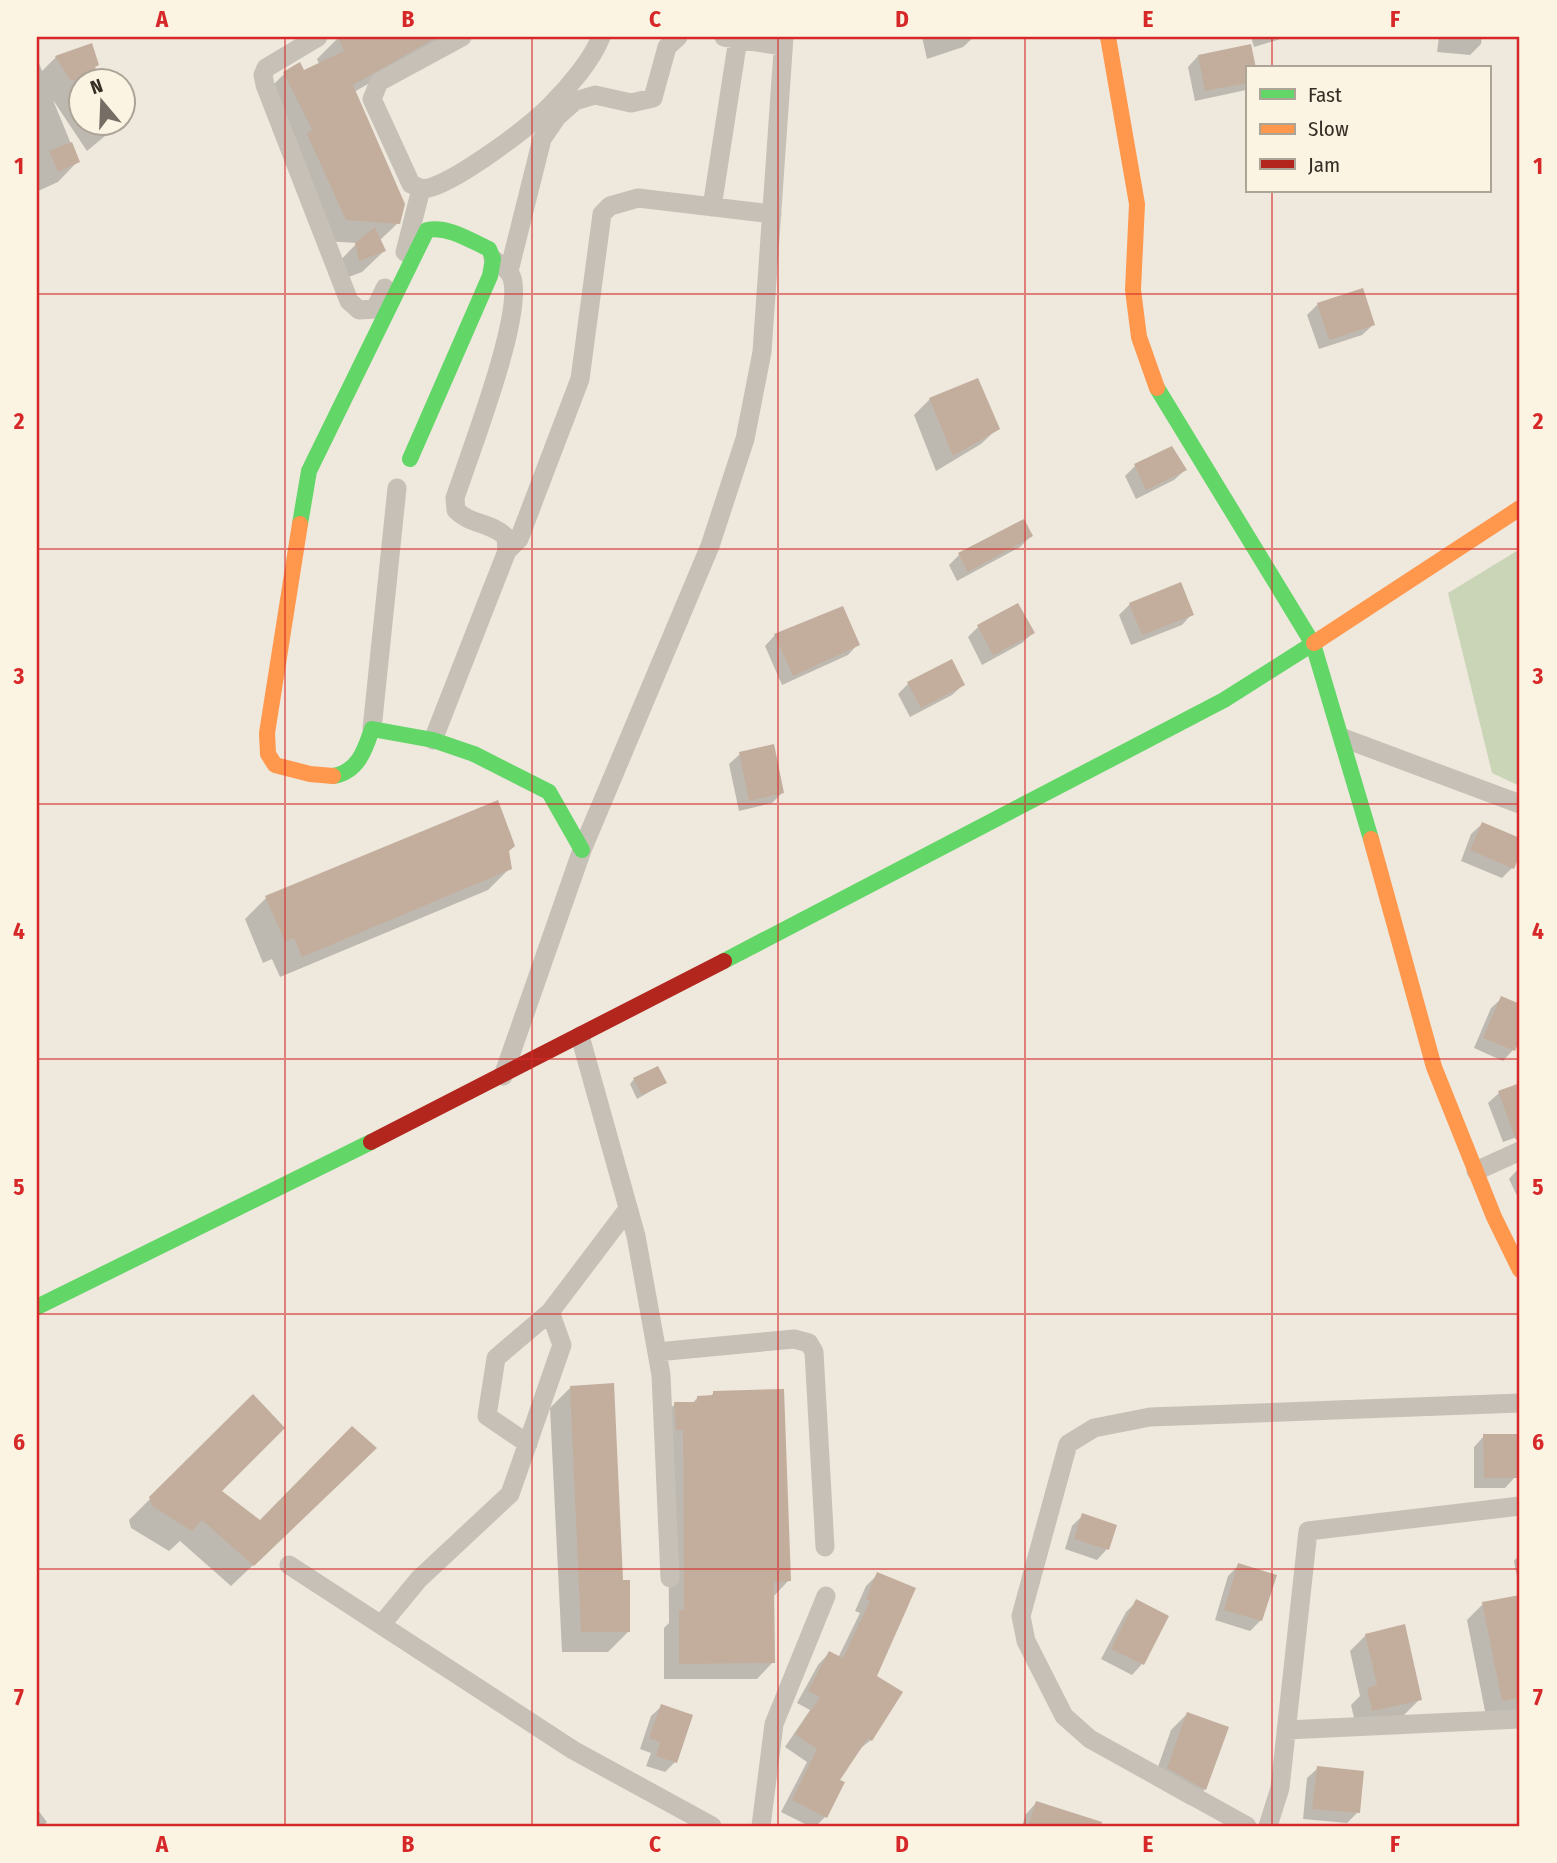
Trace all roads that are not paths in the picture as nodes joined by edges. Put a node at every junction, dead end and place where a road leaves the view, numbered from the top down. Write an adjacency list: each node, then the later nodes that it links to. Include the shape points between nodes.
1 (318, 37): 8 (street, via 266,68 263,75 349,301 359,310 375,309 405,252)
2 (462, 37): 8 (street, via 379,82 373,90 372,99 411,184)
3 (601, 37): 8 (street, via 562,93 527,127 454,175)
4 (678, 37): 11 (street, via 667,47 653,98 631,103 595,95 575,101 557,117 542,139)
5 (1108, 37): 16 (street, via 1137,204 1133,290 1139,337 1158,391)
6 (731, 38): 7 (street); 9 (street)
7 (784, 41): 10 (street)
8 (421, 189)
9 (712, 207): 10 (street); 15 (street, via 638,198 610,206 602,214 580,379 519,540)
10 (772, 214): 21 (street, via 762,352 745,439 710,546)
11 (501, 265): 12 (street, via 490,276); 15 (street, via 513,281 508,337 455,498 456,510 464,519 499,530 506,537); 17 (street, via 489,249 449,230 427,230 309,471 267,733 268,754 275,765 327,779 358,764)
12 (410, 459)
13 (397, 488): 17 (street)
14 (1520, 508): 16 (street)
15 (507, 551): 19 (street)
16 (1313, 644): 18 (street); 22 (street, via 1224,700)
17 (372, 729): 19 (street)
18 (1343, 738): 20 (street); 25 (street, via 1434,1067)
19 (432, 740): 21 (street, via 474,754 549,792)
20 (1520, 804)
21 (582, 850): 23 (street)
22 (580, 1036): 23 (street); 26 (street)
23 (503, 1076): 28 (street)
24 (1520, 1151): 25 (street)
25 (1476, 1171): 27 (street)
26 (628, 1209): 29 (street); 30 (street)
27 (1520, 1270)
28 (37, 1307)
29 (550, 1312): 32 (street, via 562,1345); 32 (street, via 496,1358 487,1416)
30 (657, 1352): 34 (street, via 794,1339 809,1343 814,1352); 36 (street)
31 (1520, 1403): 43 (street, via 1150,1417 1094,1428 1068,1444 1021,1616 1026,1641 1050,1693 1064,1716 1090,1739)
32 (528, 1444): 38 (street, via 510,1494 419,1579)
33 (1520, 1506): 40 (street, via 1308,1531)
34 (825, 1547)
35 (289, 1565): 38 (street)
36 (670, 1577)
37 (826, 1596): 42 (street, via 774,1724)
38 (381, 1625): 41 (street, via 573,1750)
39 (1520, 1719): 40 (street)
40 (1286, 1730): 44 (street, via 1280,1788)
41 (712, 1826)
42 (761, 1826)
43 (1247, 1826)
44 (1268, 1826)

